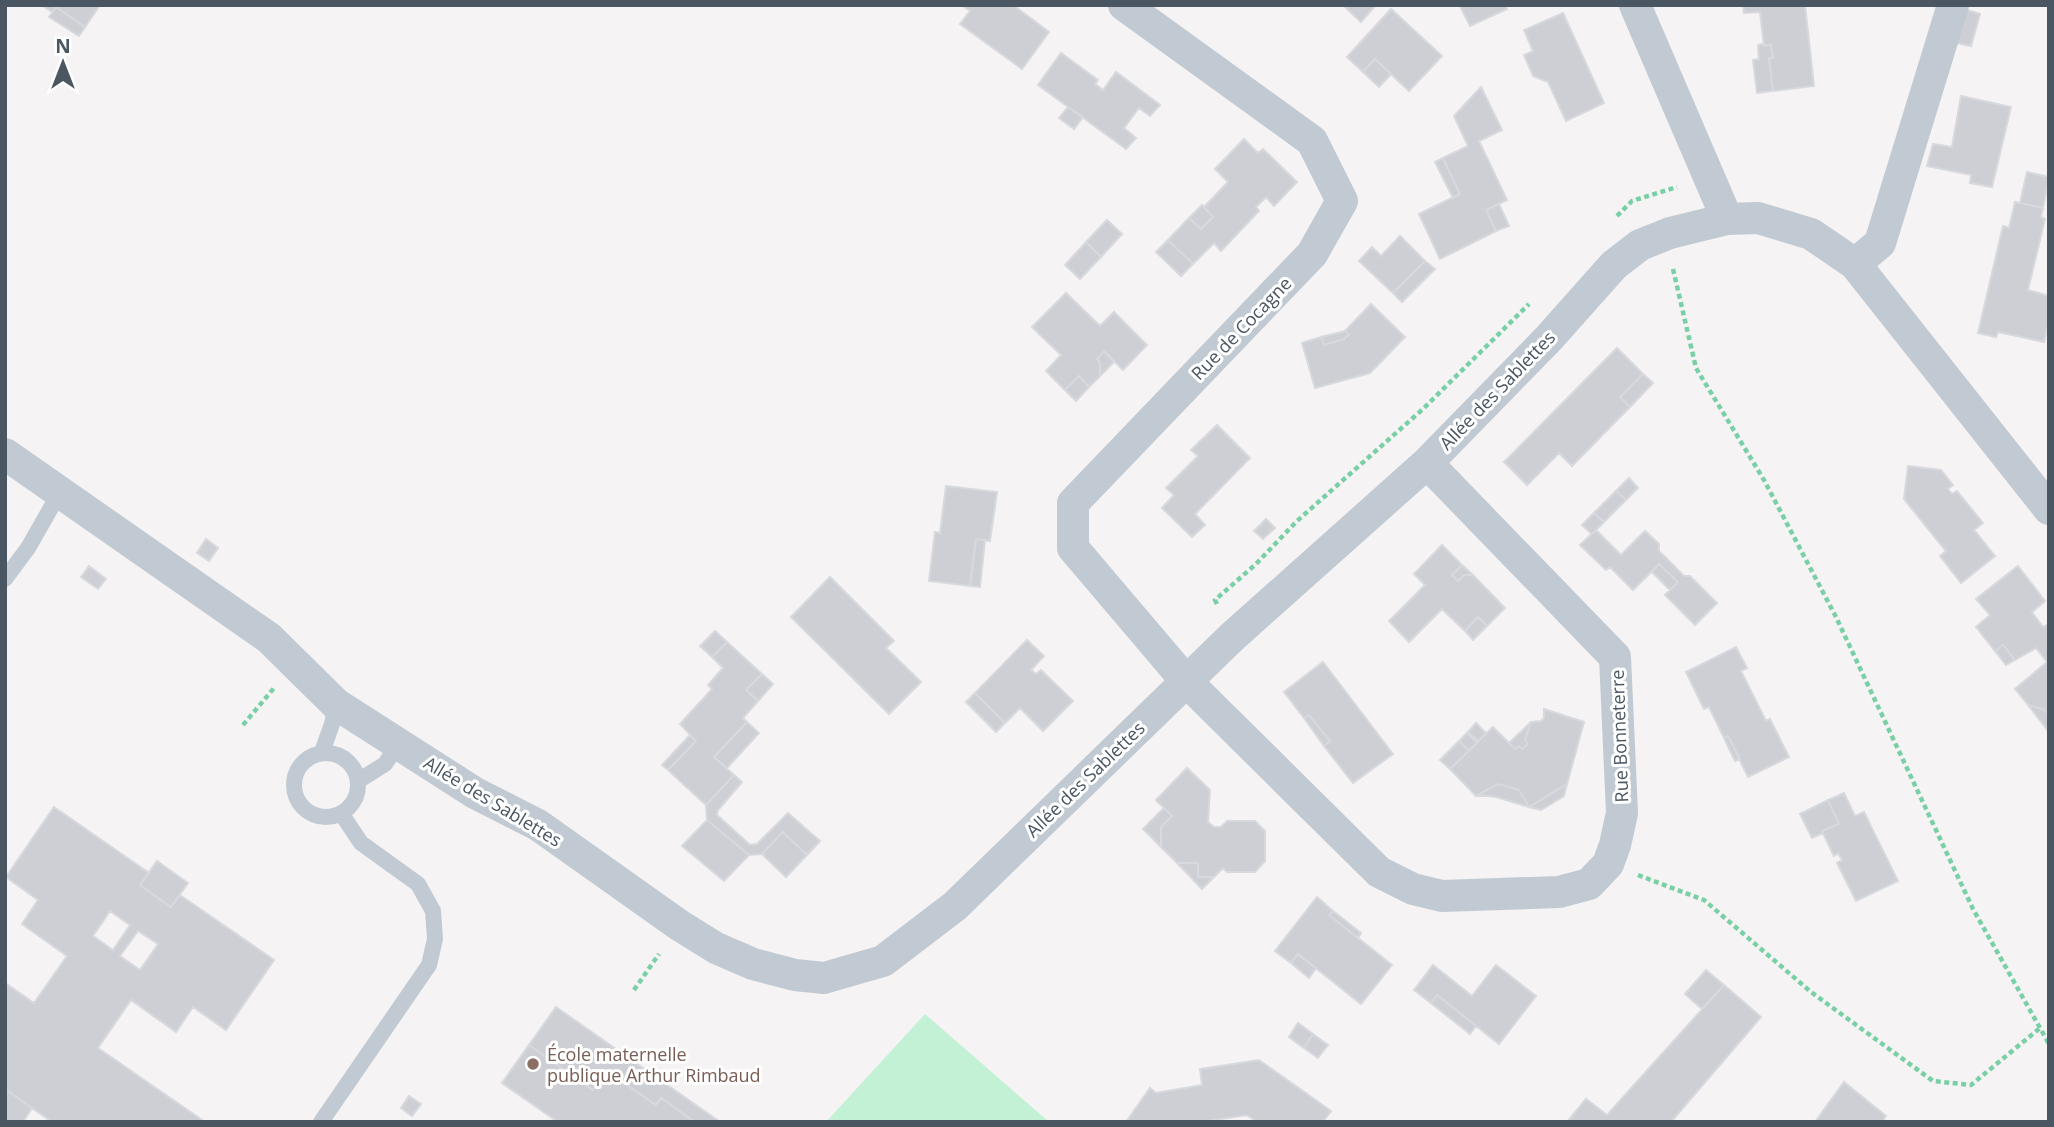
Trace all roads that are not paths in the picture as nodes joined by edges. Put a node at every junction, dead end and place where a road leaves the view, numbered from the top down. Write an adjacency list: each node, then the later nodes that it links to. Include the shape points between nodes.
1 (1124, 5): 13 (street, Rue de Cocagne, via 1312,141 1342,201 1312,254 1073,503 1073,548)
2 (1634, 5): 4 (street)
3 (1953, 5): 5 (street, via 1880,243)
4 (1727, 219): 5 (street, Allée des Sablettes, via 1758,218 1792,227 1811,234); 7 (street, Allée des Sablettes, via 1640,245 1614,265)
5 (1855, 264): 8 (street, Allée des Sablettes)
6 (5, 454): 9 (street, Allée des Sablettes)
7 (1427, 463): 13 (street, Allée des Sablettes); 13 (street, Rue Bonneterre, via 1615,657 1622,813 1608,864 1589,884 1559,892 1442,896 1413,889 1379,872)
8 (2039, 475): 10 (street, Allée des Sablettes)
9 (60, 492): 11 (lane); 14 (street, Allée des Sablettes, via 270,638)
10 (2049, 509)
11 (11, 559): 12 (lane)
12 (5, 579)
13 (1186, 681): 15 (street, Allée des Sablettes, via 954,906 883,961 824,978 753,964 716,948 538,825 475,793)
14 (336, 704): 15 (street, Allée des Sablettes); 16 (lane)
15 (398, 743): 17 (lane, via 385,764)
16 (322, 752): 17 (lane, via 346,760); 18 (lane, via 300,765 293,788 305,810 316,816)
17 (358, 781): 18 (lane, via 351,805)
18 (341, 813): 19 (lane, via 360,843 418,884 433,911 435,939 429,965)
19 (321, 1122)

